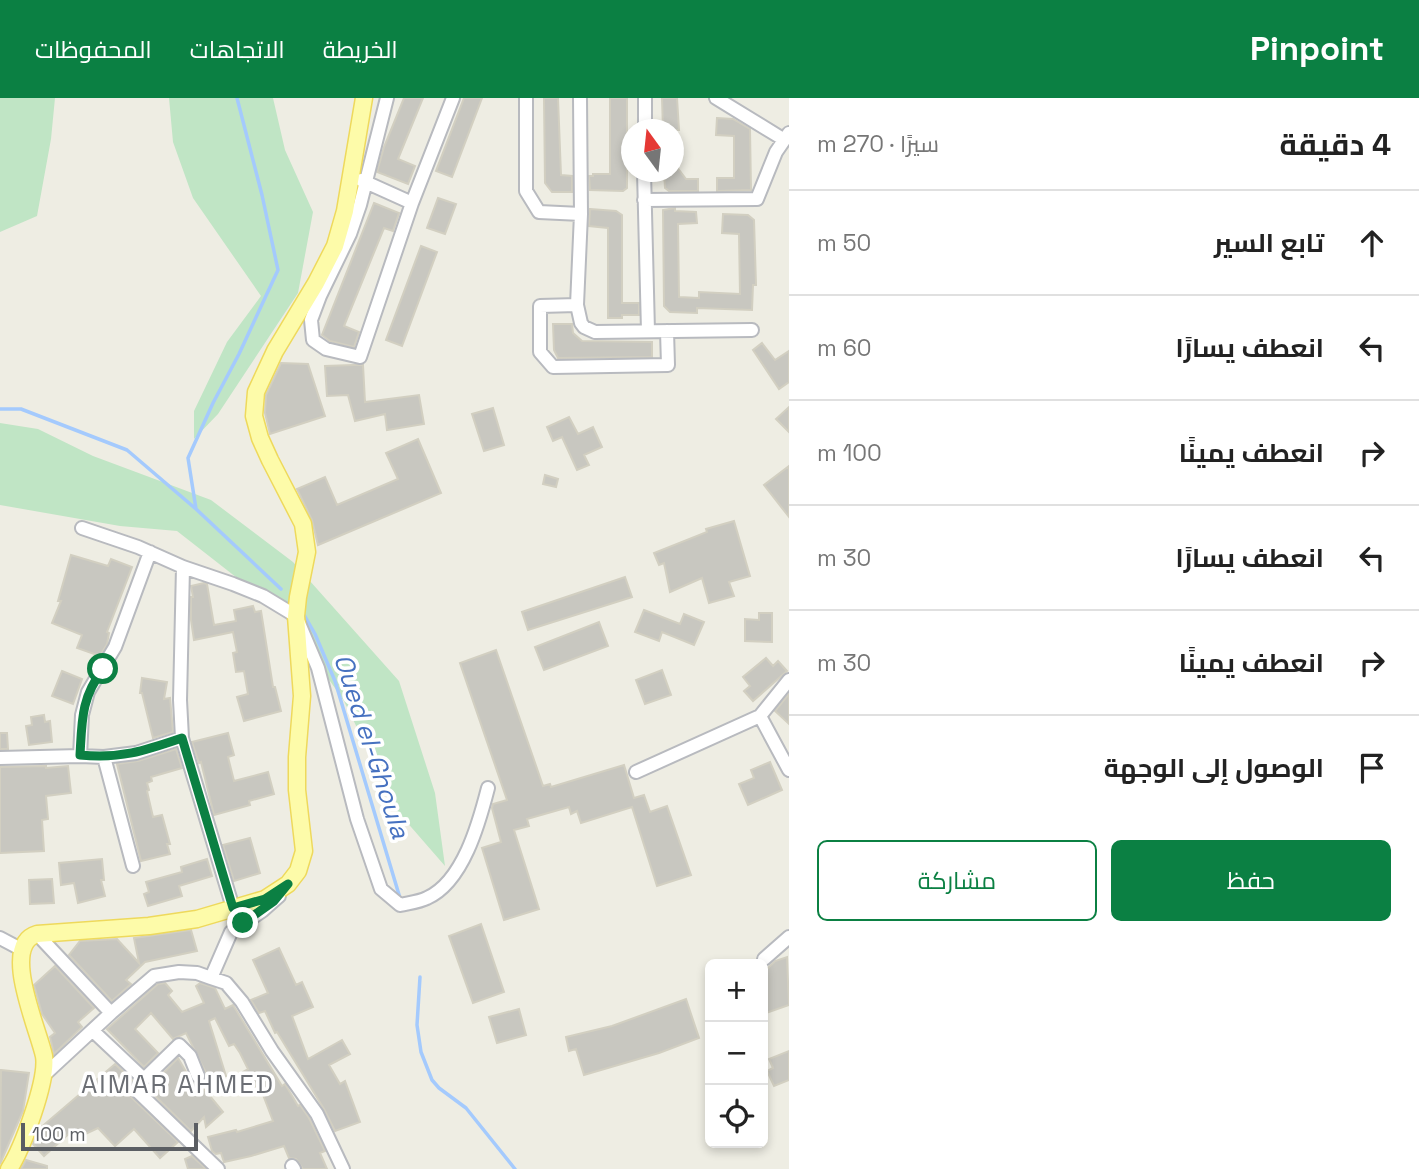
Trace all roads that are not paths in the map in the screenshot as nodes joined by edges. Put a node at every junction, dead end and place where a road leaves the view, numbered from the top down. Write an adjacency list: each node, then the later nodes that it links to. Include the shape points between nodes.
1 (364, 98): 10 (main road)
2 (387, 98): 10 (street)
3 (453, 98): 13 (street)
4 (526, 98): 14 (street, via 526,191 539,212)
5 (580, 98): 14 (street)
6 (645, 98): 8 (street)
7 (716, 98): 9 (street)
8 (645, 119)
9 (786, 136): 12 (street, via 757,199)
10 (359, 179): 13 (street); 13 (street, via 350,234 311,320 313,340 326,349 360,357); 22 (main road, via 335,246 256,392 254,416 260,438 303,524 307,552)
11 (645, 182): 12 (street)
12 (644, 200): 17 (street)
13 (412, 202)
14 (581, 214): 15 (street)
15 (578, 305): 17 (street, via 581,323 590,330); 18 (street, via 540,306 540,352 553,367 668,365)
16 (752, 330): 18 (street)
17 (648, 331): 18 (street)
18 (667, 331)
19 (82, 528): 20 (street)
20 (150, 552): 21 (street); 26 (street, via 115,647 85,700)
21 (183, 567): 22 (street, via 243,588); 25 (street)
22 (296, 616): 31 (street, via 318,668 377,877 381,888 400,905 428,898 453,877 480,818); 33 (main road, via 302,696 297,790 304,851)
23 (789, 680): 24 (street)
24 (760, 716): 29 (street); 30 (street)
25 (182, 738): 27 (street, via 136,754); 34 (street)
26 (80, 755): 27 (street); 28 (street)
27 (104, 757): 32 (street)
28 (0, 758)
29 (789, 770)
30 (636, 772)
31 (488, 788)
32 (133, 866)
33 (288, 884): 34 (main road, via 265,899); 40 (street, via 268,906 232,932)
34 (233, 908): 35 (main road, via 149,926)
35 (37, 934): 38 (main road); 41 (street)
36 (789, 937): 39 (street)
37 (0, 938): 38 (street)
38 (17, 947): 43 (main road, via 12,978 44,1057)
39 (764, 959)
40 (211, 978): 41 (street, via 179,972 154,976); 48 (street, via 226,984 242,1002 317,1114)
41 (111, 1013): 42 (street)
42 (93, 1031): 43 (street); 45 (street)
43 (43, 1076): 46 (main road, via 20,1152)
44 (198, 1076): 45 (street, via 190,1056 179,1045)
45 (144, 1079): 47 (street, via 136,1090)
46 (9, 1169)
47 (218, 1169)
48 (343, 1169)

